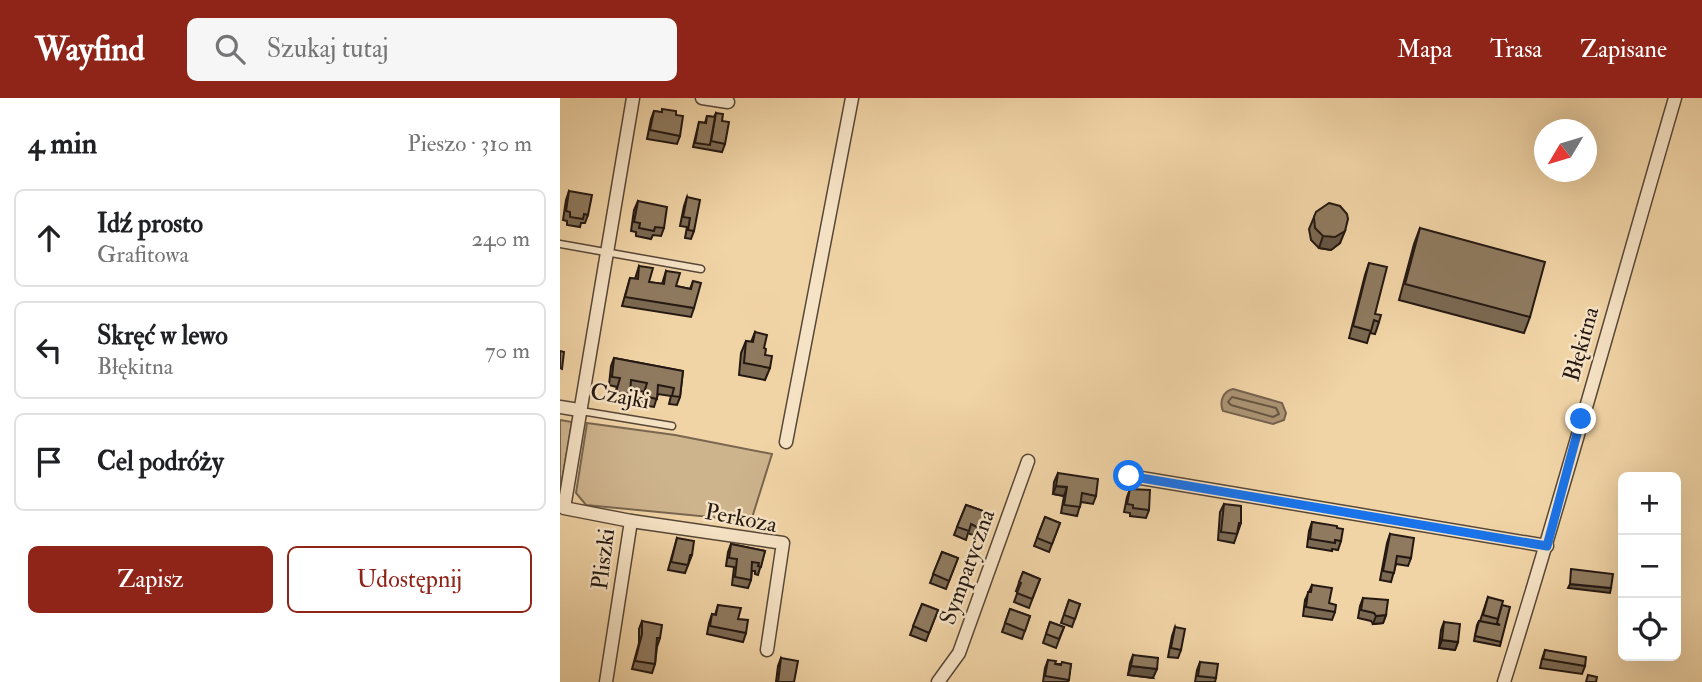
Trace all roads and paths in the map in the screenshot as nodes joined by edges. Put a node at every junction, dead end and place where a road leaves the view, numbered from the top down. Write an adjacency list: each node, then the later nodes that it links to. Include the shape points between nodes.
1 (633, 98): 7 (street)
2 (702, 98): 5 (street)
3 (852, 98): 12 (street)
4 (1675, 98): 16 (street, Błękitna)
5 (728, 102)
6 (560, 244): 7 (lane)
7 (607, 252): 8 (lane); 10 (street)
8 (701, 269)
9 (560, 407): 10 (street, Czajki)
10 (579, 410): 11 (lane, Czajki); 15 (street, Pliszki, via 564,508)
11 (672, 426)
12 (786, 442)
13 (1028, 461): 19 (street, Sympatyczna, via 959,653)
14 (1129, 476): 16 (street)
15 (631, 521): 17 (street, Perkoza, via 783,543); 18 (street, Pliszki)
16 (1547, 546): 20 (street, Błękitna)
17 (767, 650)
18 (606, 682)
19 (938, 682)
20 (1504, 682)

